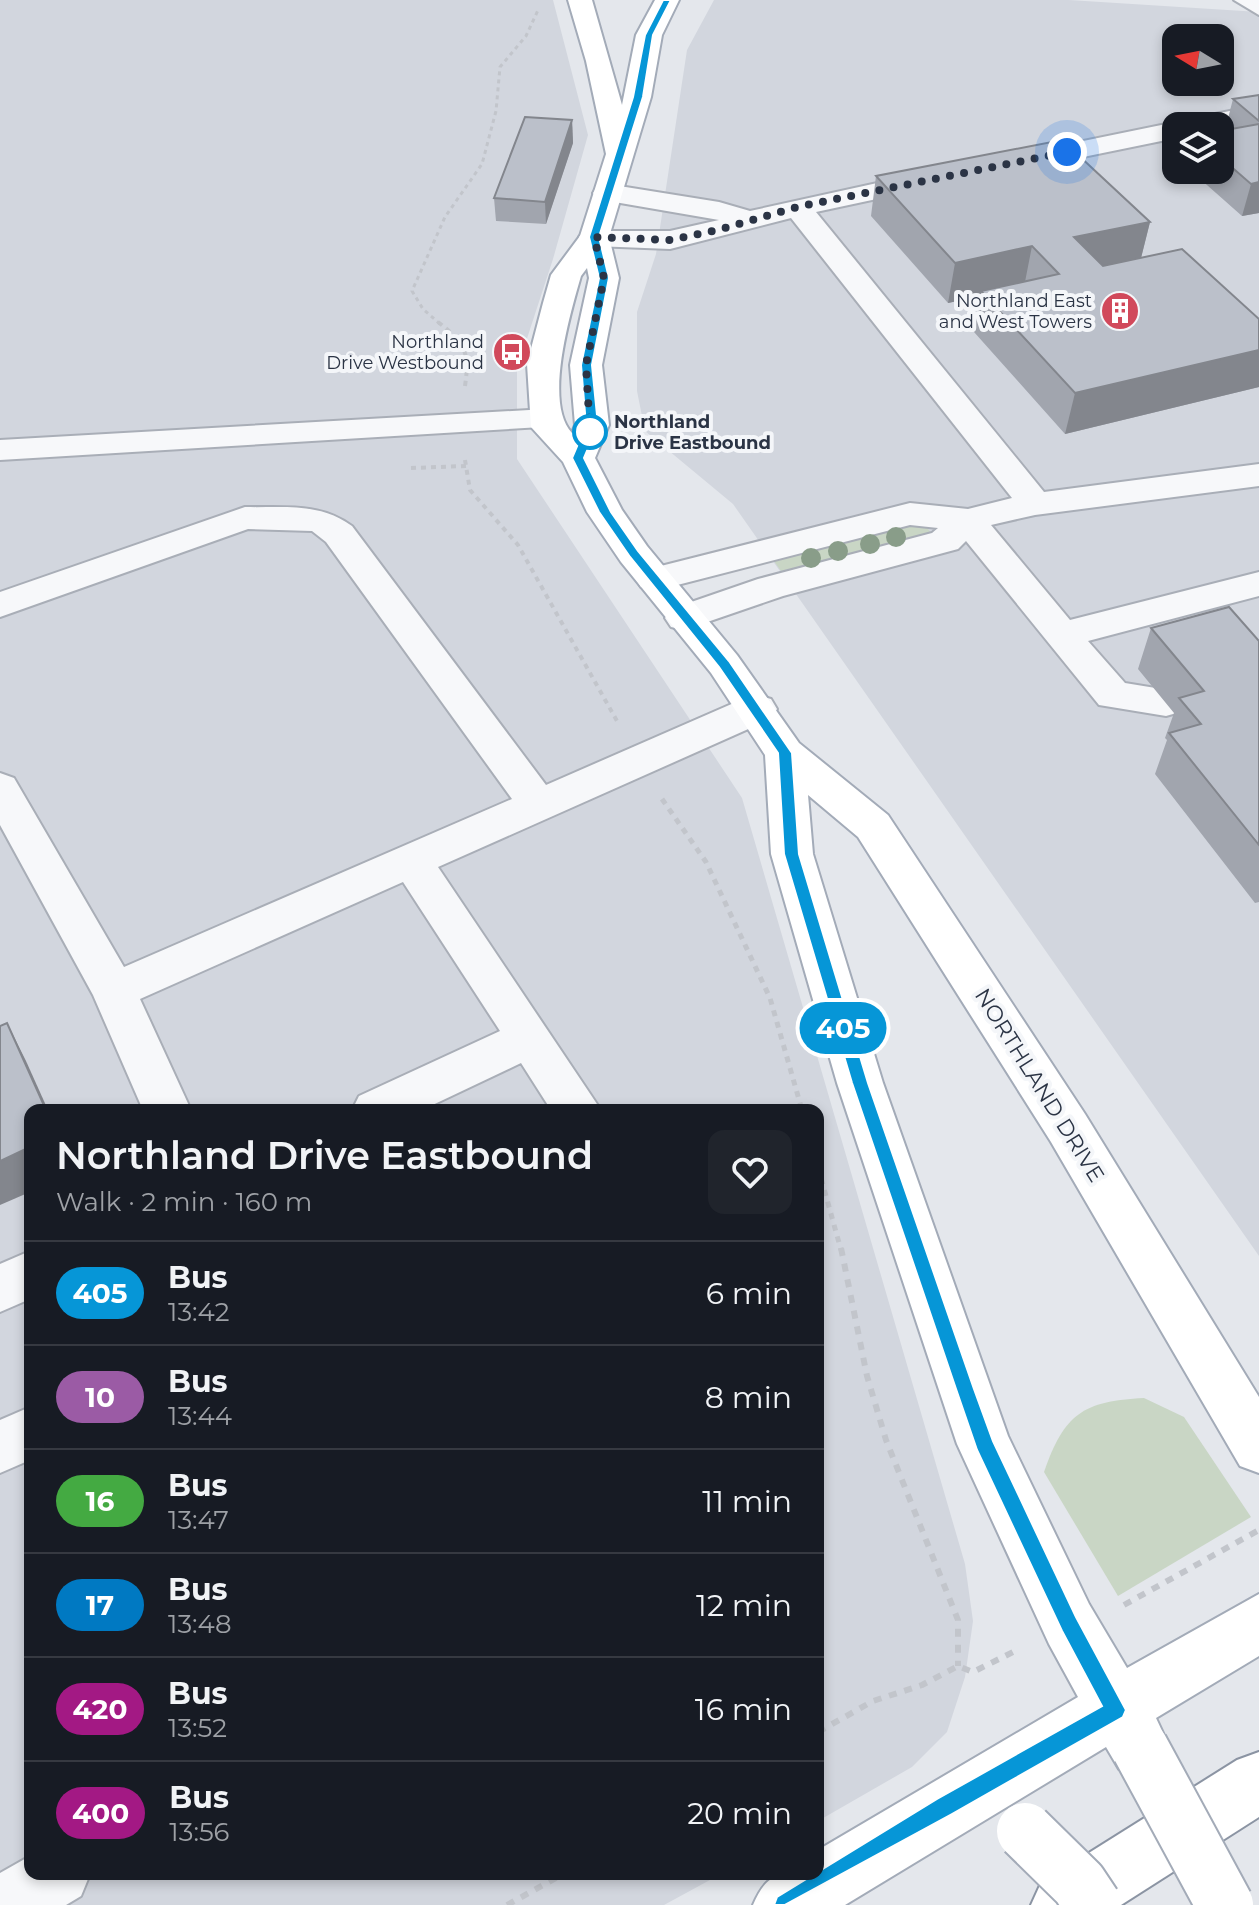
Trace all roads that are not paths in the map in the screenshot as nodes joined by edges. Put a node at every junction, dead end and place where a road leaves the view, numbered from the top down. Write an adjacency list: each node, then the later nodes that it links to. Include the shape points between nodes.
1 (580, 0): 8 (main road)
2 (667, 0): 8 (main road, via 649,35 638,97)
3 (1246, 0): 4 (lane)
4 (1259, 8)
5 (1259, 113): 6 (lane)
6 (1234, 118)
7 (1162, 133): 9 (lane)
8 (619, 155): 11 (main road)
9 (989, 168)
10 (959, 174): 12 (lane)
11 (607, 193): 13 (lane, via 719,211); 14 (main road)
12 (797, 207): 13 (lane); 19 (lane)
13 (747, 221): 14 (lane, via 670,240)
14 (594, 237): 15 (main road, via 566,275 554,315 544,354); 17 (main road, via 604,278 586,365 592,425)
15 (546, 419): 16 (lane); 17 (main road, NORTHLAND DRIVE)
16 (0, 450)
17 (578, 458): 21 (main road, NORTHLAND DRIVE, via 605,512)
18 (1259, 475): 19 (lane)
19 (1035, 504): 20 (lane)
20 (968, 520): 21 (lane, via 910,514); 24 (lane, via 945,541 771,587); 25 (lane)
21 (654, 579): 24 (main road, NORTHLAND DRIVE)
22 (1259, 584): 25 (lane)
23 (0, 605): 29 (lane, via 245,518 320,520 339,534)
24 (684, 618): 27 (main road, NORTHLAND DRIVE)
25 (1062, 635): 26 (lane, via 1113,695)
26 (1166, 702)
27 (771, 731): 29 (lane); 40 (main road, NORTHLAND DRIVE, via 873,826 1068,1128); 42 (main road, via 792,854 860,1083 979,1429 1069,1624)
28 (0, 788): 31 (lane)
29 (538, 804): 30 (lane)
30 (411, 860): 31 (lane); 32 (lane)
31 (114, 991): 33 (lane)
32 (529, 1038): 34 (lane); 35 (lane)
33 (164, 1104)
34 (389, 1104)
35 (573, 1104)
36 (24, 1277): 37 (lane)
37 (0, 1289)
38 (24, 1436): 39 (lane)
39 (0, 1447)
40 (1259, 1447)
41 (1259, 1623): 42 (main road)
42 (1128, 1729): 44 (main road); 50 (main road, bridge)
43 (1259, 1782): 48 (main road)
44 (944, 1807): 47 (main road); 49 (main road, bridge, via 992,1812 1025,1831)
45 (49, 1880): 46 (lane)
46 (6, 1905)
47 (785, 1905)
48 (1063, 1905)
49 (1093, 1905)
50 (1225, 1905)

